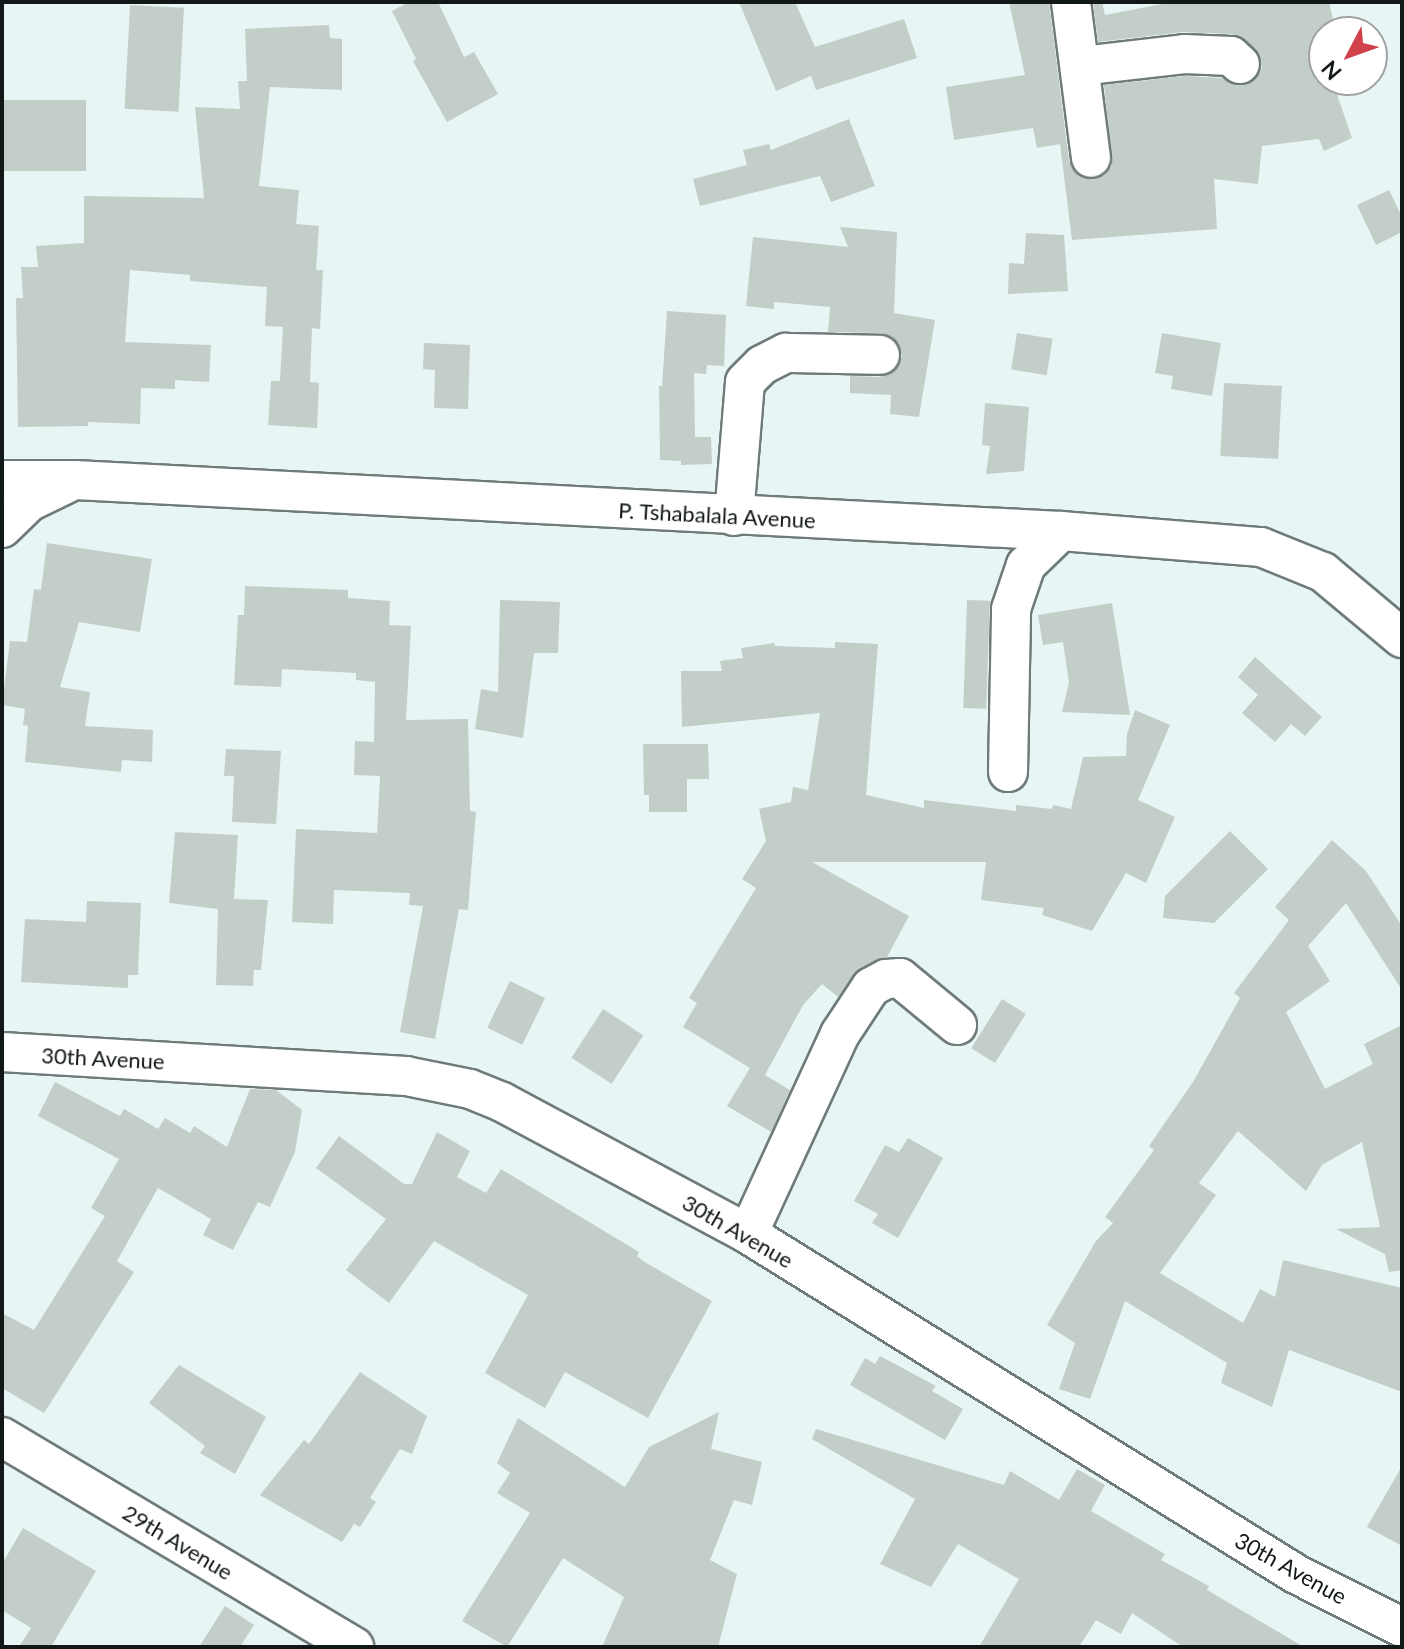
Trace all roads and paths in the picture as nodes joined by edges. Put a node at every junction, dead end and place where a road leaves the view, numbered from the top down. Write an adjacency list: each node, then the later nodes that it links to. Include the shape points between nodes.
1 (1071, 2): 3 (street)
2 (1240, 64): 3 (street, via 1231,56 1184,54)
3 (1081, 66): 4 (street)
4 (1091, 158)
5 (880, 355): 8 (street, via 786,353 762,365 745,382)
6 (2, 480): 7 (street, P. Tshabalala Avenue)
7 (75, 480): 8 (street, P. Tshabalala Avenue); 9 (street, via 29,502)
8 (734, 516): 10 (street, P. Tshabalala Avenue)
9 (2, 528)
10 (1061, 531): 11 (street, P. Tshabalala Avenue, via 1261,547 1323,572); 12 (street, via 1026,565 1011,609)
11 (1402, 638)
12 (1008, 772)
13 (957, 1025): 15 (street, via 900,978 871,987 840,1034)
14 (2, 1052): 15 (street, 30th Avenue, via 441,1082 502,1102)
15 (748, 1234): 17 (street, 30th Avenue, via 1296,1574)
16 (2, 1437): 18 (street, 29th Avenue)
17 (1402, 1627)
18 (354, 1647)

